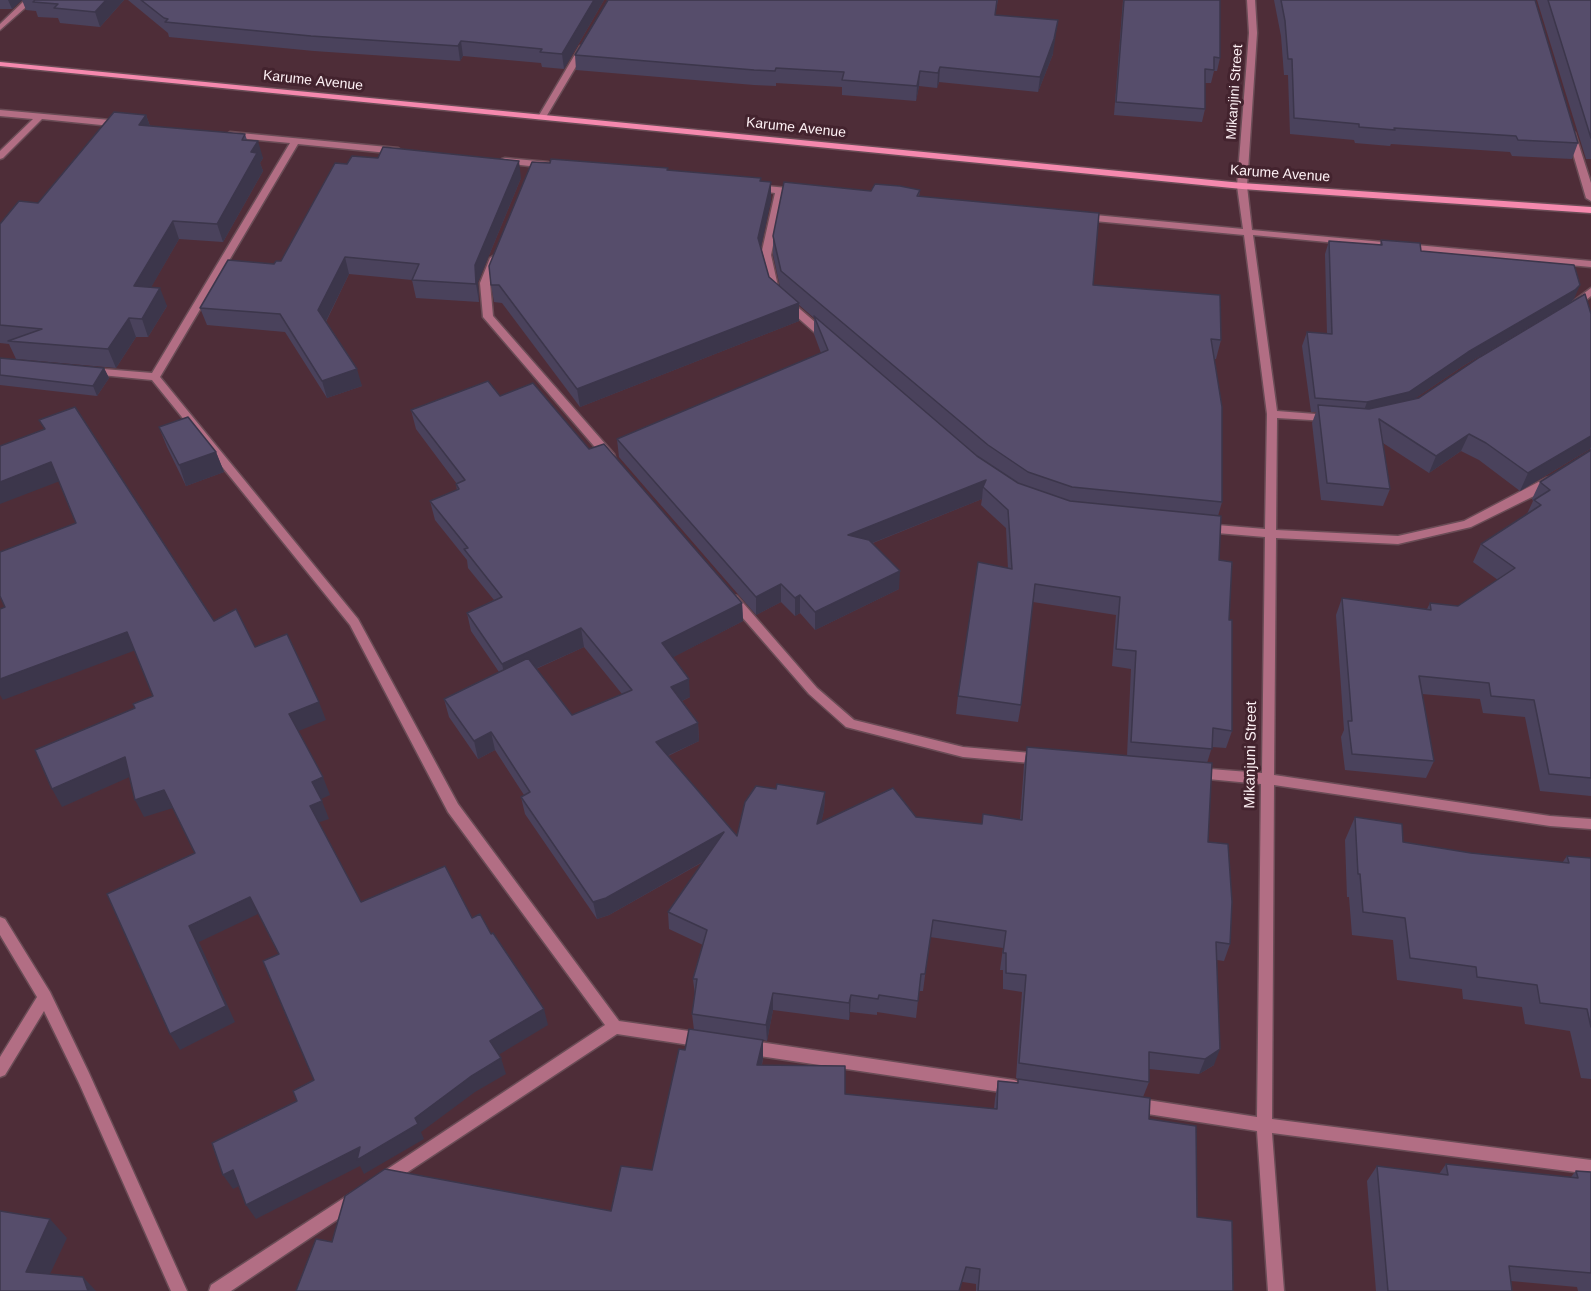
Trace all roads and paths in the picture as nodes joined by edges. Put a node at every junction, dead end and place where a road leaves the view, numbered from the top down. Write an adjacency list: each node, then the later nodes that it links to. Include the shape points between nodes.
1 (30, 0): 3 (street)
2 (1251, 0): 17 (street, Mikanjini Street, via 1253,33)
3 (0, 28)
4 (588, 39): 8 (street)
5 (0, 64): 8 (main road, Karume Avenue)
6 (0, 113): 7 (street)
7 (41, 116): 10 (street); 14 (street)
8 (542, 117): 17 (main road, Karume Avenue)
9 (1568, 121): 21 (street)
10 (134, 125)
11 (215, 133): 12 (street)
12 (297, 141): 13 (street); 32 (street)
13 (404, 151)
14 (0, 156)
15 (499, 160): 16 (street, via 532,169)
16 (558, 166)
17 (1242, 186): 22 (street, Mikanjini Street); 23 (main road, Karume Avenue)
18 (745, 187): 19 (street)
19 (780, 190): 20 (street); 30 (street, via 766,255 774,292)
20 (804, 192)
21 (1591, 198)
22 (1244, 201): 25 (street, Mikanjuni Street)
23 (1591, 210)
24 (1074, 216): 25 (street)
25 (1249, 226): 27 (street); 33 (street, Mikanjuni Street)
26 (498, 251): 35 (street, via 485,283 488,317)
27 (1591, 264)
28 (1591, 291): 29 (street)
29 (1563, 312)
30 (836, 346)
31 (71, 370): 32 (street)
32 (155, 377): 46 (street, via 354,622 453,808)
33 (1272, 414): 34 (street); 38 (street, Mikanjuni Street)
34 (1340, 419)
35 (620, 468)
36 (1561, 474): 38 (street, via 1467,524 1398,540)
37 (1192, 526): 38 (street)
38 (1272, 534): 42 (street, Mikanjuni Street)
39 (728, 593): 40 (street, via 813,691 850,724 963,752)
40 (1056, 760)
41 (1185, 772): 42 (street)
42 (1266, 779): 43 (street); 50 (street, Mikanjuni Street)
43 (1591, 824)
44 (0, 923): 45 (street)
45 (45, 997): 47 (street); 52 (street)
46 (615, 1027): 48 (street); 53 (street)
47 (0, 1070)
48 (1028, 1089)
49 (1122, 1103): 50 (street)
50 (1264, 1125): 51 (street); 54 (street, Mikanjuni Street)
51 (1591, 1167)
52 (179, 1291)
53 (217, 1291)
54 (1276, 1291)

